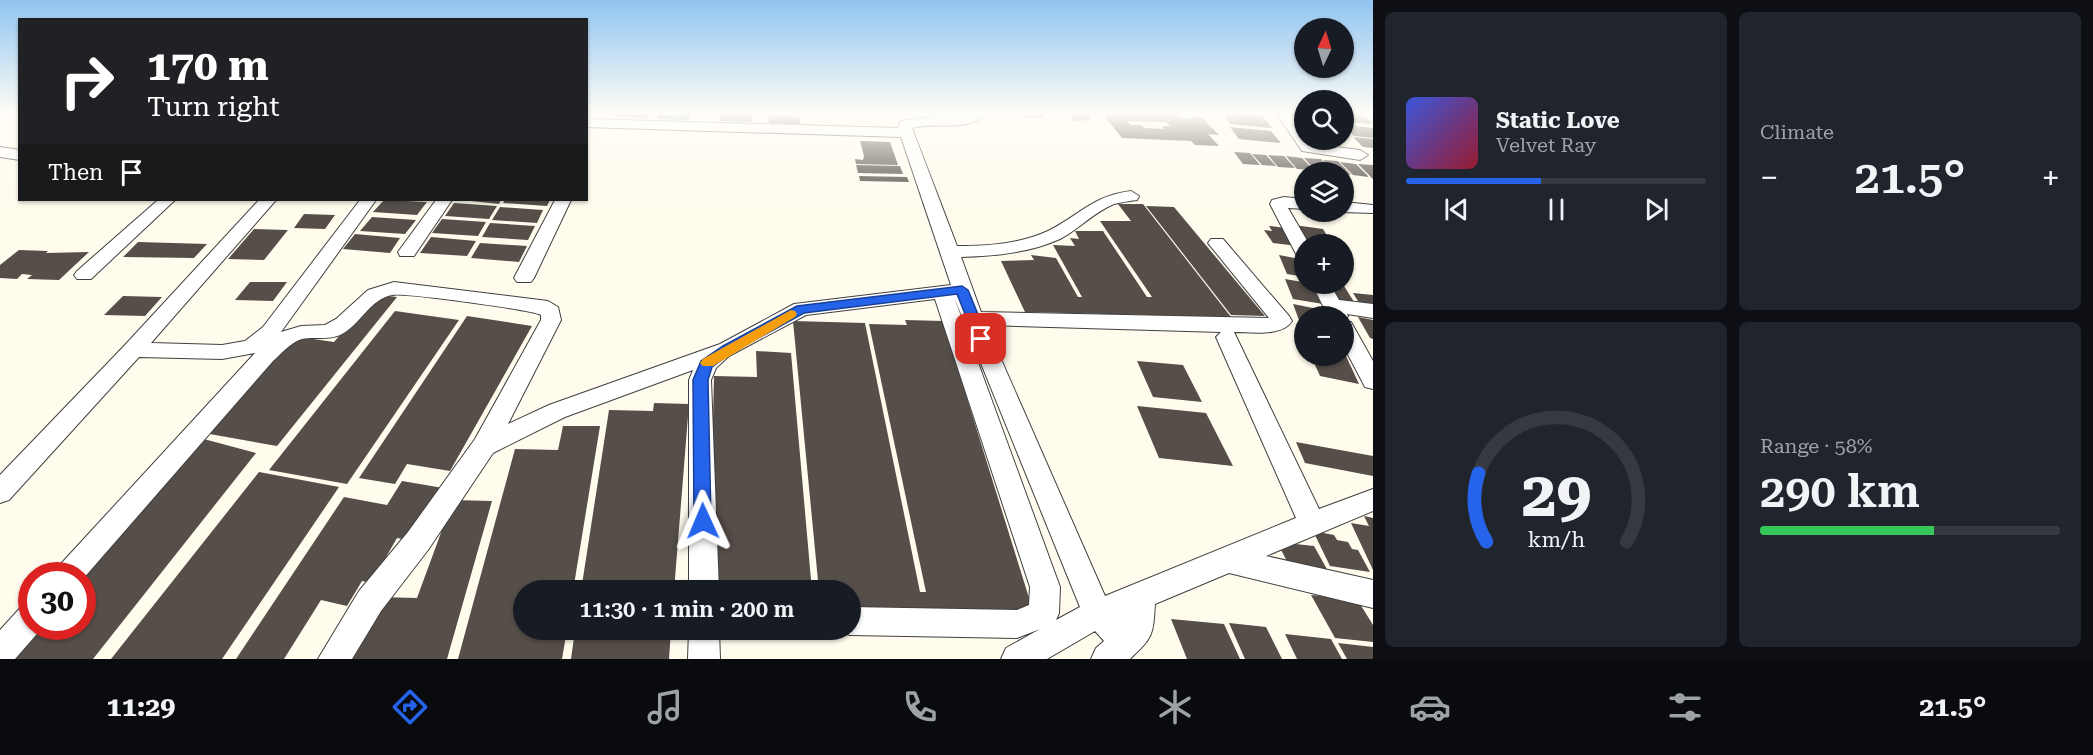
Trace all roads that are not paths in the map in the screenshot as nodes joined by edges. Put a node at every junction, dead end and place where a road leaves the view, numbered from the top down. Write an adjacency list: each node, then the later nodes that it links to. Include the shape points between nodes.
1 (910, 144): 16 (street)
2 (1304, 144): 3 (street, via 1307,148)
3 (1360, 155)
4 (1131, 196): 16 (street, via 1114,197 1054,234 1010,248)
5 (165, 201): 17 (street)
6 (267, 201): 26 (street)
7 (367, 201): 26 (street, via 270,332 251,346 222,352)
8 (443, 201): 15 (street)
9 (562, 201): 18 (street)
10 (1294, 204): 13 (street, via 1278,204)
11 (1354, 208): 12 (street)
12 (1367, 209)
13 (1294, 234)
14 (1217, 243): 22 (street, via 1282,321 1268,326)
15 (407, 252)
16 (948, 252): 19 (street)
17 (84, 275)
18 (524, 278)
19 (952, 291): 22 (street); 25 (street, via 801,309); 39 (street, via 1045,587 1044,613 1017,624)
20 (1354, 310): 21 (street)
21 (1373, 311)
22 (972, 318): 38 (street)
23 (1227, 338): 32 (street)
24 (1354, 340): 27 (street)
25 (728, 349): 29 (street, via 557,411); 35 (street, via 706,364 700,380)
26 (133, 350): 30 (street)
27 (1366, 355): 28 (street)
28 (1373, 381)
29 (484, 446): 34 (street, via 551,320 551,312 541,306 512,302 381,289 332,331 291,334 273,349); 44 (street, via 418,541 370,601)
30 (0, 492)
31 (1373, 500): 32 (street)
32 (1312, 523): 33 (street)
33 (1228, 560): 36 (street); 37 (street)
34 (82, 562)
35 (704, 580)
36 (1373, 594)
37 (1141, 596): 38 (street); 42 (street, via 1138,631)
38 (1098, 613): 42 (street); 46 (street)
39 (861, 621)
40 (18, 633): 43 (street)
41 (704, 640): 45 (street)
42 (1117, 651)
43 (0, 653)
44 (334, 659)
45 (704, 659)
46 (1017, 659)

